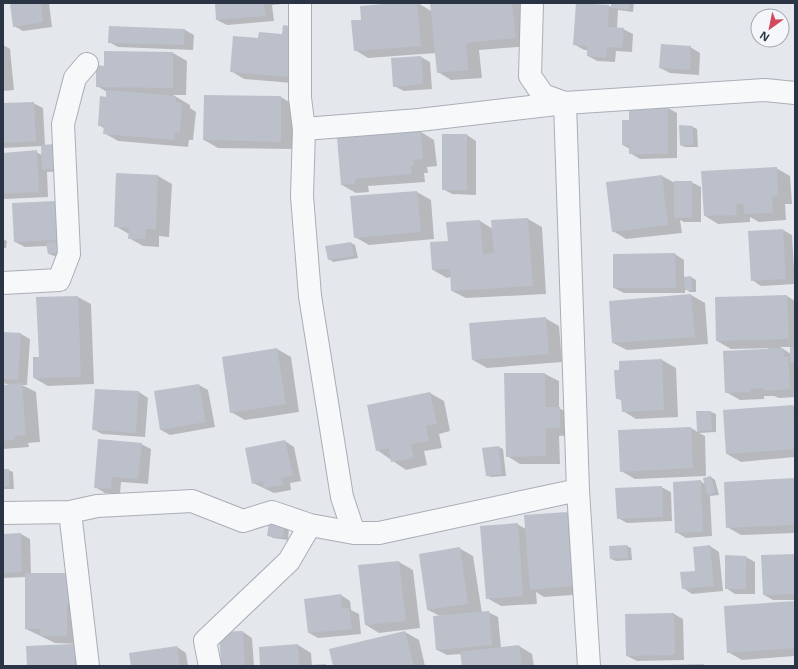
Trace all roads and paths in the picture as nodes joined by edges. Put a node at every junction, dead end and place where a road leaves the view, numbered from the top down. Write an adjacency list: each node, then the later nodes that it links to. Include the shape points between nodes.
1 (300, 3): 6 (street, via 300,98)
2 (532, 3): 5 (street, via 530,76 543,95)
3 (87, 64): 7 (street, via 75,78 63,124 69,254 60,280)
4 (795, 93): 5 (street, via 765,90)
5 (565, 104): 6 (street, via 419,120); 8 (street)
6 (304, 129): 12 (street, via 302,196 310,296 342,497)
7 (3, 282)
8 (578, 490): 12 (street, via 379,533); 15 (street)
9 (70, 512): 10 (street); 11 (street, via 97,506 192,501 243,521 272,512); 13 (street)
10 (3, 513)
11 (310, 525): 12 (street); 14 (street, via 289,561 205,641)
12 (354, 533)
13 (88, 666)
14 (210, 666)
15 (589, 666)

